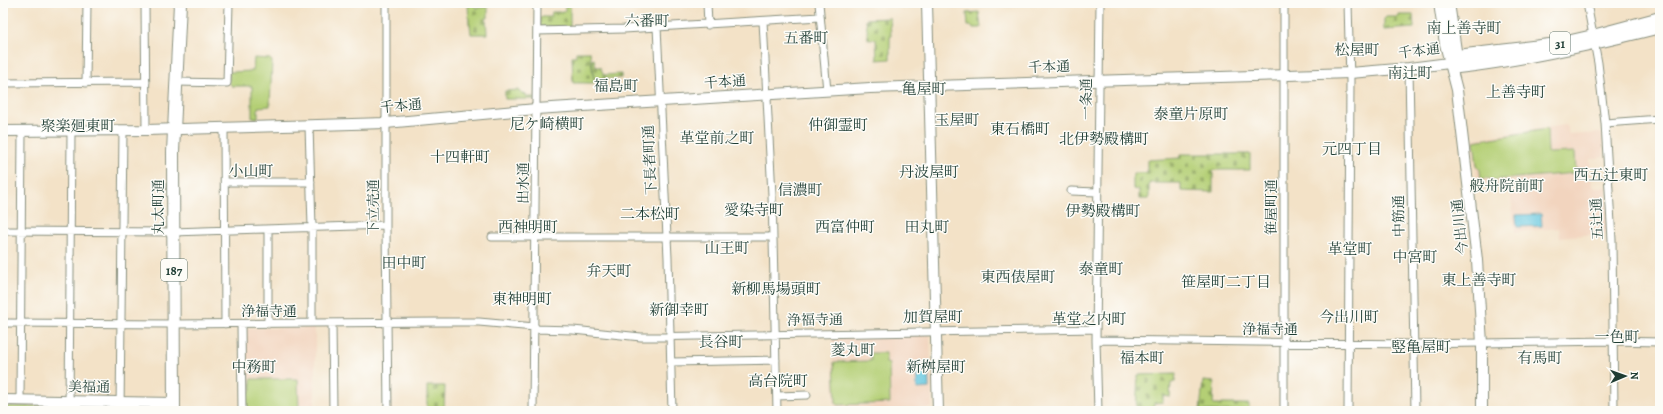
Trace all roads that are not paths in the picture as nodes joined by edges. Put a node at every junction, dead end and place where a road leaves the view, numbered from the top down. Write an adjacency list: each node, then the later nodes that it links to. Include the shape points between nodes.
1 (87, 3): 32 (street)
2 (145, 3): 29 (street)
3 (180, 3): 30 (main road, 丸太町通 / 187)
4 (228, 3): 30 (street, via 227,83)
5 (386, 3): 39 (street, 下立売通)
6 (537, 3): 22 (street, 出水通)
7 (707, 3): 19 (street)
8 (819, 3): 16 (street)
9 (927, 3): 33 (street)
10 (1100, 3): 28 (street, 一条通)
11 (1284, 3): 27 (street, 笹屋町通)
12 (1348, 3): 26 (street)
13 (1439, 3): 24 (street, 今出川通)
14 (1449, 3): 24 (street, 今出川通)
15 (1587, 3): 23 (street, 五辻通)
16 (820, 17): 18 (street); 34 (street)
17 (1660, 18): 23 (main road, 千本通 / 31)
18 (763, 21): 19 (street); 35 (street)
19 (708, 25): 21 (street)
20 (1660, 26): 23 (main road, 千本通 / 31)
21 (657, 27): 22 (street); 36 (street, 下長者町通)
22 (537, 30): 37 (street, 出水通)
23 (1594, 40): 24 (main road, 千本通 / 31); 40 (street, 五辻通)
24 (1454, 62): 25 (street, 千本通); 88 (street, 今出川通, via 1478,267)
25 (1409, 68): 26 (street, 千本通); 87 (street, 中筋通)
26 (1350, 73): 27 (street, 千本通); 86 (street)
27 (1284, 75): 28 (street, 千本通); 83 (street, 笹屋町通)
28 (1100, 80): 33 (street, 千本通); 52 (street, 一条通)
29 (146, 82): 32 (street); 45 (street)
30 (177, 82): 43 (main road, 丸太町通 / 187)
31 (3, 83): 32 (street)
32 (86, 83)
33 (930, 85): 34 (street, 千本通); 79 (street)
34 (827, 91): 35 (street, 千本通)
35 (767, 94): 36 (street, 千本通); 65 (street)
36 (661, 100): 37 (street, 千本通); 64 (street, 下長者町通)
37 (536, 109): 39 (street, 千本通); 63 (street, 出水通)
38 (1660, 119): 40 (street)
39 (386, 123): 41 (street, 千本通); 53 (street, 下立売通)
40 (1605, 123): 84 (street, 五辻通, via 1612,240)
41 (309, 126): 42 (street, 千本通); 50 (street)
42 (224, 127): 43 (street, 千本通); 49 (street)
43 (174, 129): 45 (street, 千本通); 61 (main road, 丸太町通 / 187)
44 (123, 130): 45 (street, 千本通); 48 (street, 千本通); 60 (street)
45 (146, 130)
46 (3, 131): 47 (street, 千本通)
47 (22, 131): 48 (street, 千本通); 58 (street)
48 (71, 131): 59 (street)
49 (225, 182): 50 (street); 56 (street)
50 (311, 182): 54 (street)
51 (1070, 191): 52 (street)
52 (1097, 192): 78 (street, 一条通)
53 (386, 225): 54 (street); 66 (street, 下立売通)
54 (312, 227): 55 (street); 69 (street)
55 (268, 229): 56 (street); 76 (street)
56 (225, 230): 61 (street); 74 (street)
57 (3, 231): 58 (street)
58 (21, 231): 59 (street); 68 (street)
59 (70, 231): 60 (street); 71 (street)
60 (122, 232): 61 (street); 72 (street)
61 (173, 232): 73 (main road, 丸太町通 / 187)
62 (492, 237): 63 (street)
63 (535, 237): 64 (street); 77 (street, 出水通)
64 (667, 237): 65 (street); 81 (street, 下長者町通)
65 (774, 237): 80 (street)
66 (387, 322): 70 (street, 浄福寺通); 77 (street, 浄福寺通, via 479,322); 100 (street, 下立売通)
67 (3, 323): 68 (street, 浄福寺通)
68 (20, 323): 71 (street, 浄福寺通); 94 (street)
69 (312, 323): 70 (street, 浄福寺通); 76 (street, 浄福寺通)
70 (332, 323): 99 (street)
71 (70, 324): 72 (street, 浄福寺通); 95 (street)
72 (121, 324): 73 (street, 浄福寺通); 96 (street)
73 (174, 324): 74 (street, 浄福寺通); 97 (main road, 丸太町通 / 187)
74 (225, 324): 75 (street, 浄福寺通)
75 (241, 324): 76 (street, 浄福寺通); 98 (street)
76 (268, 324)
77 (535, 328): 81 (street, 浄福寺通); 101 (street, 出水通)
78 (1096, 329): 79 (street, 浄福寺通); 82 (street, 一条通)
79 (937, 331): 80 (street, 浄福寺通); 104 (street)
80 (775, 334): 81 (street, 浄福寺通); 89 (street)
81 (670, 336): 90 (street, 下長者町通)
82 (1096, 340): 83 (street, 浄福寺通); 105 (street, 一条通)
83 (1284, 341): 86 (street, 浄福寺通); 106 (street, 笹屋町通)
84 (1612, 341): 85 (street, 浄福寺通); 88 (street, 浄福寺通); 110 (street, 五辻通)
85 (1660, 342)
86 (1349, 343): 87 (street, 浄福寺通); 107 (street)
87 (1414, 344): 88 (street, 浄福寺通); 108 (street, 中筋通)
88 (1482, 344): 109 (street, 今出川通)
89 (776, 360): 90 (street); 92 (street)
90 (671, 362): 102 (street, 下長者町通)
91 (807, 395): 92 (street)
92 (777, 396): 103 (street)
93 (3, 400): 94 (street, 美福通)
94 (20, 400): 95 (street, 美福通)
95 (69, 406): 96 (street, 美福通)
96 (120, 406): 97 (street, 美福通)
97 (174, 407)
98 (242, 411)
99 (333, 411)
100 (388, 411)
101 (533, 411)
102 (672, 411)
103 (777, 411)
104 (938, 411)
105 (1098, 411)
106 (1284, 411)
107 (1348, 411)
108 (1415, 411)
109 (1482, 411)
110 (1614, 411)

